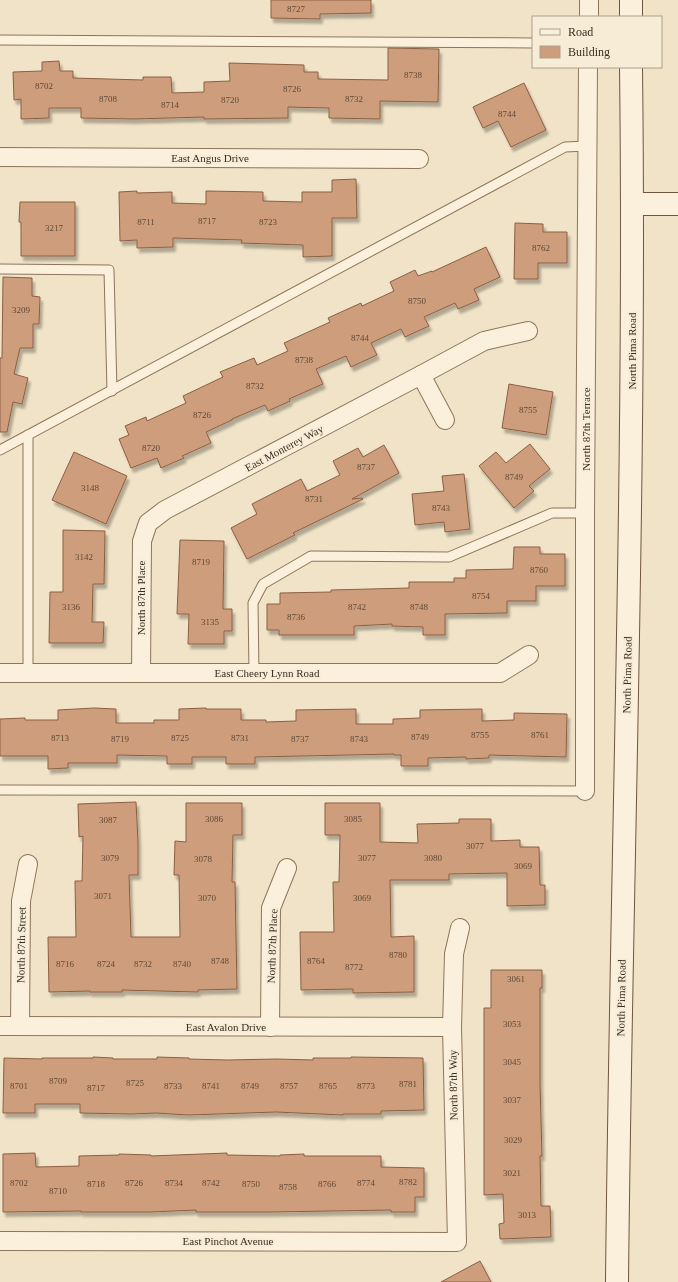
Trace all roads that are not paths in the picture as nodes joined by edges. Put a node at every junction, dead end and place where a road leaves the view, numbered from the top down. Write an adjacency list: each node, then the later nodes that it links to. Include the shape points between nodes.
1 (589, 0): 3 (street)
2 (631, 0): 4 (main road)
3 (589, 16)
4 (631, 16)
5 (0, 40): 6 (lane)
6 (532, 43)
7 (588, 68): 9 (street, North 87th Terrace)
8 (631, 68): 12 (main road, North Pima Road)
9 (588, 146): 17 (lane, via 565,147); 21 (street, North 87th Terrace)
10 (0, 157): 11 (street, East Angus Drive)
11 (419, 159)
12 (632, 204): 13 (main road); 39 (main road, North Pima Road)
13 (678, 204)
14 (0, 269): 17 (lane, via 109,270)
15 (528, 331): 16 (street, East Monterey Way, via 484,341)
16 (421, 375): 18 (street); 22 (street, East Monterey Way, via 165,510)
17 (112, 391): 19 (lane)
18 (445, 420)
19 (28, 436): 20 (lane); 25 (lane)
20 (0, 450)
21 (585, 513): 27 (lane, via 552,513 449,557 311,556 263,584 253,603); 29 (street, North 87th Terrace)
22 (148, 523): 26 (street, North 87th Place, via 142,541)
23 (528, 656): 27 (street, East Cheery Lynn Road, via 500,673)
24 (0, 673): 25 (street, East Cheery Lynn Road)
25 (28, 673): 26 (street, East Cheery Lynn Road)
26 (141, 673): 27 (street, East Cheery Lynn Road)
27 (254, 673)
28 (0, 790): 29 (lane)
29 (585, 791)
30 (28, 864): 34 (street, North 87th Street, via 21,901)
31 (287, 868): 35 (street, North 87th Place, via 271,908)
32 (460, 928): 36 (street, North 87th Way, via 454,954)
33 (0, 1026): 34 (street, East Avalon Drive)
34 (20, 1026): 35 (street, East Avalon Drive)
35 (270, 1027): 36 (street, East Avalon Drive)
36 (452, 1027): 38 (street, North 87th Way)
37 (0, 1241): 38 (street, East Pinchot Avenue)
38 (457, 1242)
39 (617, 1282)

